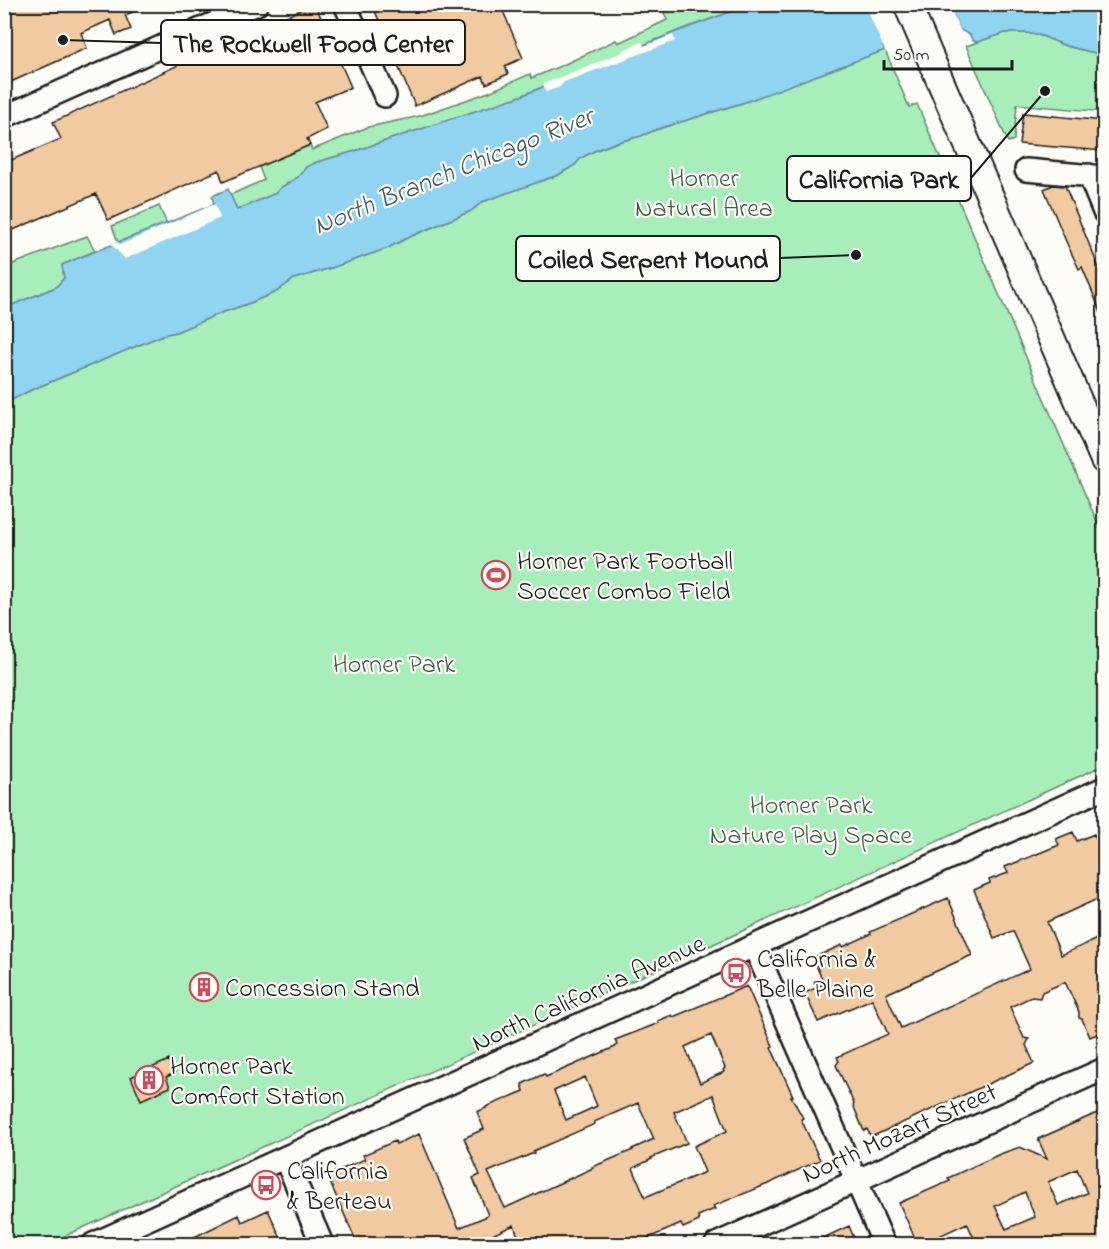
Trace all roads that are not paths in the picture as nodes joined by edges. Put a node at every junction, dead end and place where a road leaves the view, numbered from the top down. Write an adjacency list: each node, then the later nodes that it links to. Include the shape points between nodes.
1 (257, 4): 5 (street)
2 (345, 4): 4 (street)
3 (907, 4): 9 (main road)
4 (385, 96)
5 (4, 117)
6 (1026, 170): 7 (street)
7 (1097, 176): 8 (street)
8 (1104, 212)
9 (1104, 460)
10 (1104, 788): 11 (street, North California Avenue)
11 (754, 946): 13 (street, North California Avenue); 14 (street)
12 (1104, 1069): 14 (street, North Mozart Street)
13 (285, 1158): 15 (street, North California Avenue); 16 (street)
14 (856, 1181): 17 (street, North Mozart Street); 18 (street)
15 (93, 1245)
16 (322, 1245)
17 (716, 1245)
18 (884, 1245)

